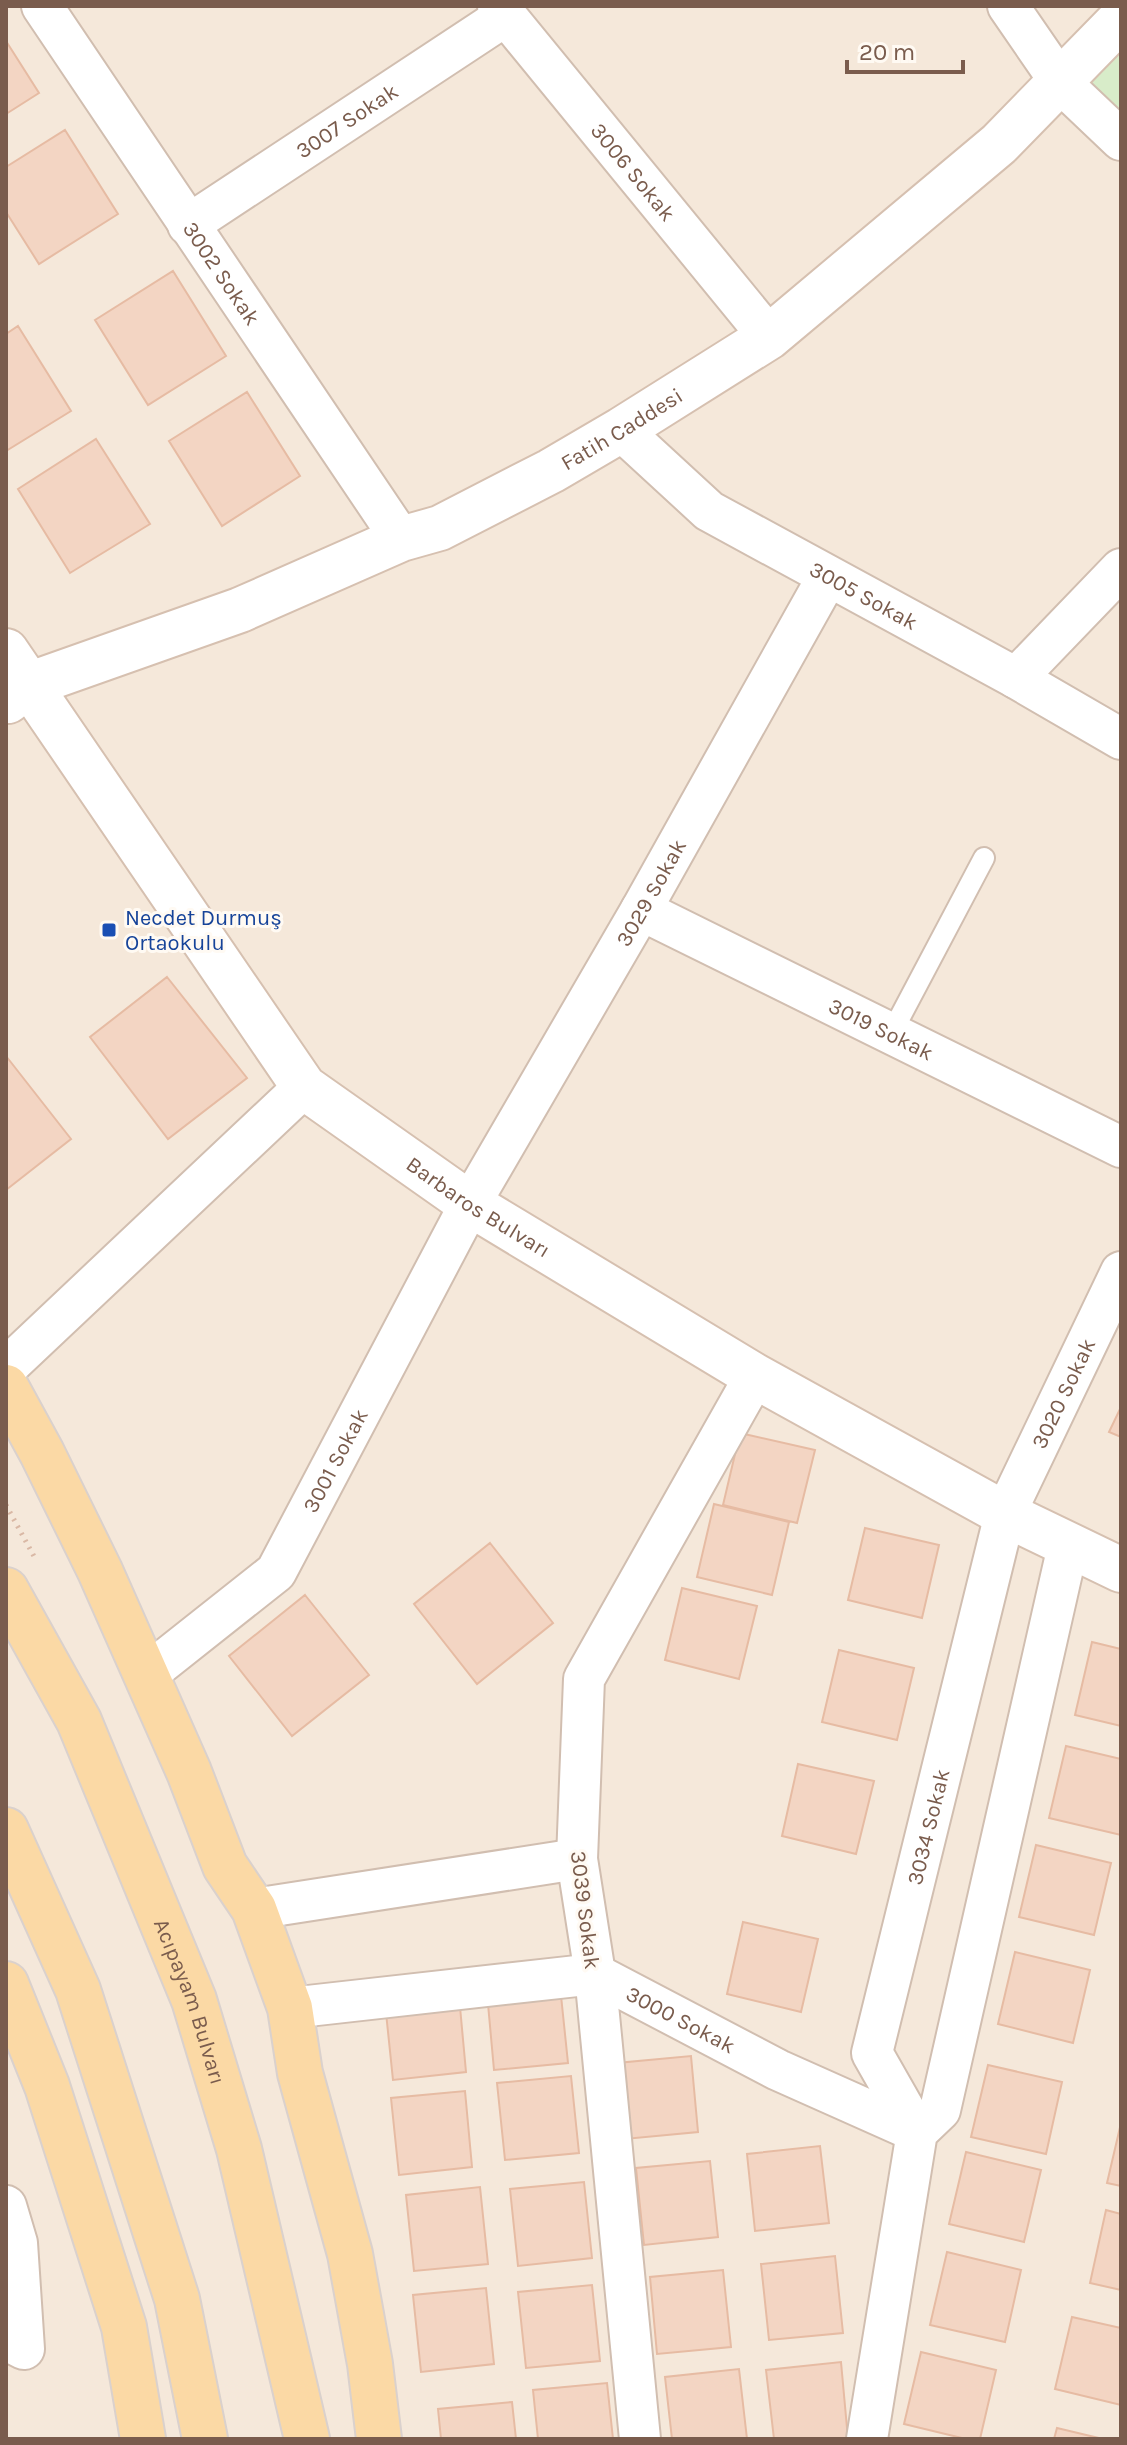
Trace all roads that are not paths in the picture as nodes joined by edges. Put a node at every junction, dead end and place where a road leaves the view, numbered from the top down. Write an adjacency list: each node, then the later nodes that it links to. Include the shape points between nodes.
1 (42, 6): 7 (street, 3002 Sokak)
2 (1008, 6): 5 (street)
3 (502, 11): 7 (street, 3007 Sokak); 8 (street, 3006 Sokak)
4 (1121, 19): 5 (street, Fatih Caddesi)
5 (1061, 83): 6 (street); 8 (street, Fatih Caddesi, via 999,144)
6 (1121, 140)
7 (188, 225): 10 (street, 3002 Sokak)
8 (769, 337): 9 (street, Fatih Caddesi)
9 (621, 430): 10 (street, Fatih Caddesi, via 440,528); 12 (street, 3005 Sokak, via 709,511)
10 (401, 539): 14 (street, Fatih Caddesi, via 240,610)
11 (1121, 569): 13 (street)
12 (827, 578): 13 (street, 3005 Sokak); 17 (street, 3029 Sokak)
13 (1016, 678): 15 (street, 3005 Sokak)
14 (11, 679): 19 (street, Barbaros Bulvarı)
15 (1121, 739)
16 (984, 858): 18 (lane)
17 (641, 910): 18 (street, 3019 Sokak); 21 (street, 3029 Sokak)
18 (891, 1034): 20 (street, 3019 Sokak)
19 (304, 1087): 21 (street, Barbaros Bulvarı); 23 (street)
20 (1121, 1147)
21 (470, 1204): 24 (street, Barbaros Bulvarı); 30 (street, 3001 Sokak, via 276,1572)
22 (1121, 1272): 26 (street, 3020 Sokak)
23 (6, 1368)
24 (755, 1376): 26 (street, Barbaros Bulvarı); 32 (street, 3039 Sokak, via 584,1679)
25 (6, 1387): 30 (main road)
26 (1005, 1514): 27 (street, Barbaros Bulvarı); 37 (street, 3034 Sokak, via 872,2053)
27 (1068, 1546): 28 (street, Barbaros Bulvarı); 37 (street, via 940,2110)
28 (1121, 1570)
29 (6, 1590): 42 (main road, Acıpayam Bulvarı, via 79,1721 194,2000 239,2149)
30 (146, 1675): 33 (main road, via 225,1866)
31 (6, 1830): 41 (main road, via 78,1990 177,2299)
32 (577, 1859): 33 (street); 34 (street, 3039 Sokak)
33 (254, 1909): 36 (main road)
34 (595, 1974): 36 (street); 37 (street, 3000 Sokak, via 778,2070); 44 (street, 3039 Sokak)
35 (6, 1984): 40 (main road, via 47,2086 124,2327)
36 (290, 2008): 43 (main road, via 300,2073 350,2254)
37 (917, 2132): 45 (street)
38 (6, 2206): 39 (street, via 17,2243)
39 (15, 2344)
40 (143, 2439)
41 (205, 2439)
42 (307, 2439)
43 (379, 2439)
44 (640, 2439)
45 (867, 2439)

